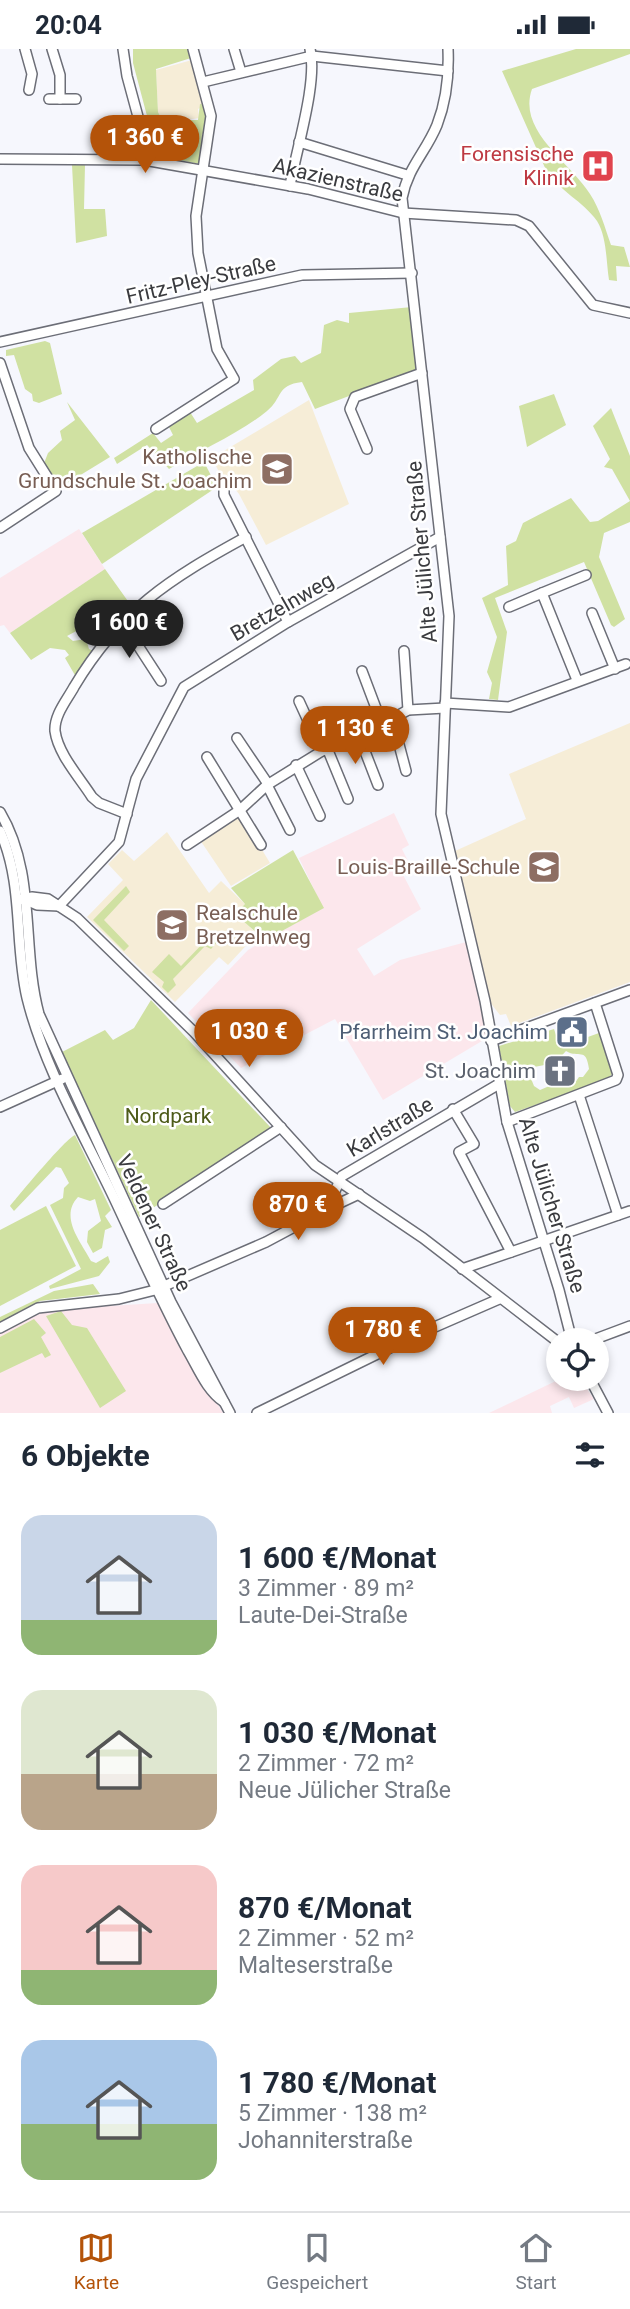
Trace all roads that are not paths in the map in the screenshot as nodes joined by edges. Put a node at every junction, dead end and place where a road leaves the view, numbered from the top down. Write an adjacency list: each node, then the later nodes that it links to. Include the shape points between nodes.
1 (25, 49): 11 (street, via 32,74)
2 (52, 49): 13 (street, via 60,75)
3 (124, 49): 17 (street)
4 (193, 49): 10 (street)
5 (234, 49): 9 (street)
6 (448, 49): 8 (street, Alte Jülicher Straße)
7 (311, 52): 8 (street); 9 (street); 15 (street)
8 (448, 71): 19 (street, Alte Jülicher Straße, via 437,125)
9 (241, 72): 10 (street)
10 (202, 82): 18 (street, via 211,116)
11 (29, 90)
12 (49, 99): 13 (street)
13 (60, 99): 14 (street)
14 (76, 99)
15 (299, 142): 19 (street); 20 (street)
16 (0, 159): 17 (street, Akazienstraße)
17 (150, 161): 18 (street, Akazienstraße)
18 (204, 171): 20 (street, Akazienstraße); 23 (street, via 196,216)
19 (407, 175): 21 (street, Alte Jülicher Straße, via 401,198)
20 (290, 186): 21 (street, Akazienstraße)
21 (403, 213): 22 (street, Alte Jülicher Straße); 24 (street, Akazienstraße, via 523,222 593,305)
22 (412, 274): 23 (street, Fritz-Pley-Straße, via 302,275); 27 (street, Alte Jülicher Straße)
23 (206, 296): 25 (street, Fritz-Pley-Straße); 28 (street, via 218,349 236,382)
24 (630, 313)
25 (0, 342)
26 (0, 363): 31 (street, via 29,448 56,491)
27 (422, 373): 29 (street, via 355,397 350,409); 33 (street, Alte Jülicher Straße)
28 (156, 429)
29 (367, 449)
30 (224, 488): 32 (street)
31 (0, 528)
32 (246, 537): 38 (street, via 159,589); 39 (street)
33 (440, 537): 39 (street, Bretzelnweg); 47 (street, Alte Jülicher Straße, via 449,616)
34 (586, 575): 35 (street)
35 (542, 593): 36 (street); 44 (street)
36 (509, 607)
37 (592, 613): 42 (street)
38 (122, 621): 45 (street); 62 (street, via 100,647 55,722 60,747 92,797)
39 (288, 622): 62 (street, Bretzelnweg, via 180,691 136,779)
40 (404, 651): 48 (street)
41 (626, 664): 42 (street)
42 (615, 669): 44 (street)
43 (362, 671): 50 (street)
44 (577, 680): 47 (street, via 509,707)
45 (161, 681)
46 (299, 701): 53 (street)
47 (445, 706): 48 (street); 72 (street, Alte Jülicher Straße, via 441,814)
48 (408, 709): 49 (street)
49 (392, 718): 50 (street); 56 (street)
50 (382, 725): 51 (street)
51 (359, 736): 53 (street); 58 (street)
52 (237, 738): 57 (street)
53 (324, 750): 55 (street); 59 (street)
54 (207, 757): 60 (street)
55 (296, 765): 57 (street); 63 (street)
56 (406, 771)
57 (267, 785): 60 (street); 64 (street)
58 (378, 785)
59 (348, 799)
60 (240, 810): 66 (street); 67 (street)
61 (0, 812): 68 (street, Veldener Straße, via 15,845)
62 (127, 814): 69 (street, Bretzelnweg, via 115,849)
63 (320, 815)
64 (290, 830)
65 (0, 831): 68 (street, Veldener Straße)
66 (187, 845)
67 (261, 845)
68 (22, 900): 69 (street); 73 (street, Veldener Straße, via 34,996)
69 (59, 906): 79 (street, via 133,970)
70 (630, 990): 71 (street)
71 (595, 1003): 72 (street); 75 (street, via 618,1078)
72 (491, 1041): 74 (street, Alte Jülicher Straße)
73 (63, 1079): 76 (street); 90 (street, Veldener Straße)
74 (499, 1084): 77 (street, Karlstraße); 78 (street, Alte Jülicher Straße)
75 (579, 1095): 78 (street); 85 (street)
76 (0, 1107)
77 (453, 1109): 80 (street, Karlstraße); 88 (street, via 474,1144 459,1152)
78 (507, 1122): 87 (street, Alte Jülicher Straße)
79 (281, 1127): 80 (street, via 315,1165); 82 (street)
80 (338, 1182): 81 (street); 83 (street)
81 (359, 1194): 83 (street); 89 (street)
82 (163, 1204)
83 (326, 1210): 90 (street)
84 (630, 1211): 85 (street)
85 (618, 1215): 86 (street); 87 (street)
86 (630, 1217)
87 (543, 1240): 88 (street); 94 (street, Alte Jülicher Straße)
88 (512, 1252): 89 (street)
89 (462, 1269): 91 (street)
90 (160, 1288): 93 (street, via 119,1299 46,1306); 98 (street, Veldener Straße, via 197,1367)
91 (499, 1299): 95 (street); 99 (street)
92 (630, 1327): 96 (street)
93 (0, 1328)
94 (571, 1328)
95 (546, 1333)
96 (609, 1334)
97 (596, 1391): 100 (street)
98 (230, 1413)
99 (257, 1413)
100 (608, 1413)

